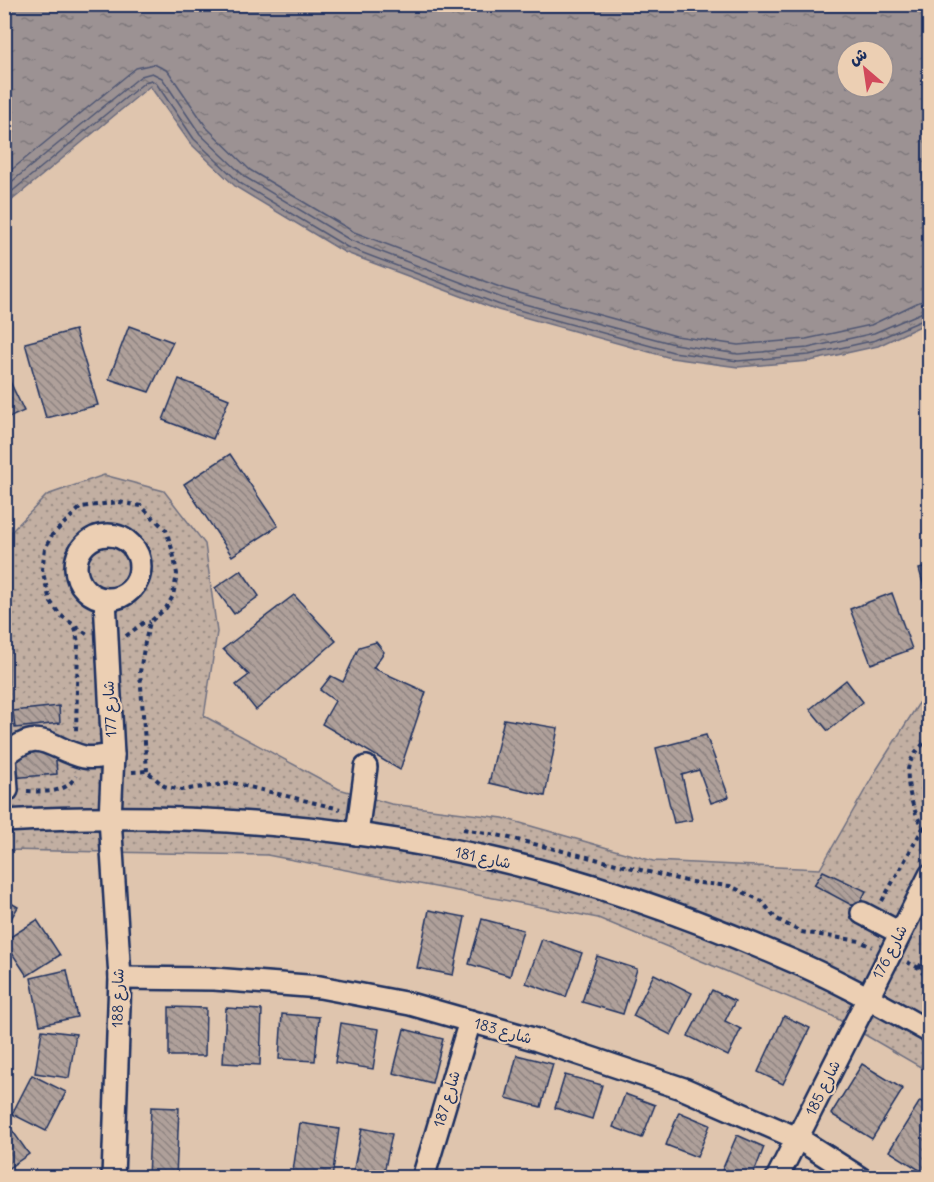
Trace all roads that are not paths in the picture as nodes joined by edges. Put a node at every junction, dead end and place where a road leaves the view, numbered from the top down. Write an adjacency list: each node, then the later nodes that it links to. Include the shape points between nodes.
1 (105, 599): 2 (street, شارع 177)
2 (113, 755): 4 (street, via 85,758 46,740 20,743 5,756); 5 (street, شارع 177)
3 (366, 767): 7 (street)
4 (8, 790)
5 (110, 818): 6 (street, شارع 181); 7 (street, شارع 181, via 168,817); 11 (street, شارع 188)
6 (4, 821)
7 (357, 834): 12 (street, شارع 181, via 485,857 581,884 674,914 789,959)
8 (930, 875): 10 (street, شارع 176)
9 (867, 916): 10 (street)
10 (900, 933): 12 (street, شارع 176)
11 (120, 978): 13 (street, شارع 183, via 214,979 320,987); 16 (street, شارع 188)
12 (866, 997): 14 (street, شارع 181); 15 (street, شارع 185)
13 (470, 1021): 15 (street, شارع 183, via 684,1089); 17 (street, شارع 187)
14 (930, 1032)
15 (799, 1139): 18 (street, شارع 185); 19 (street, شارع 183)
16 (113, 1178)
17 (423, 1178)
18 (777, 1178)
19 (860, 1178)

